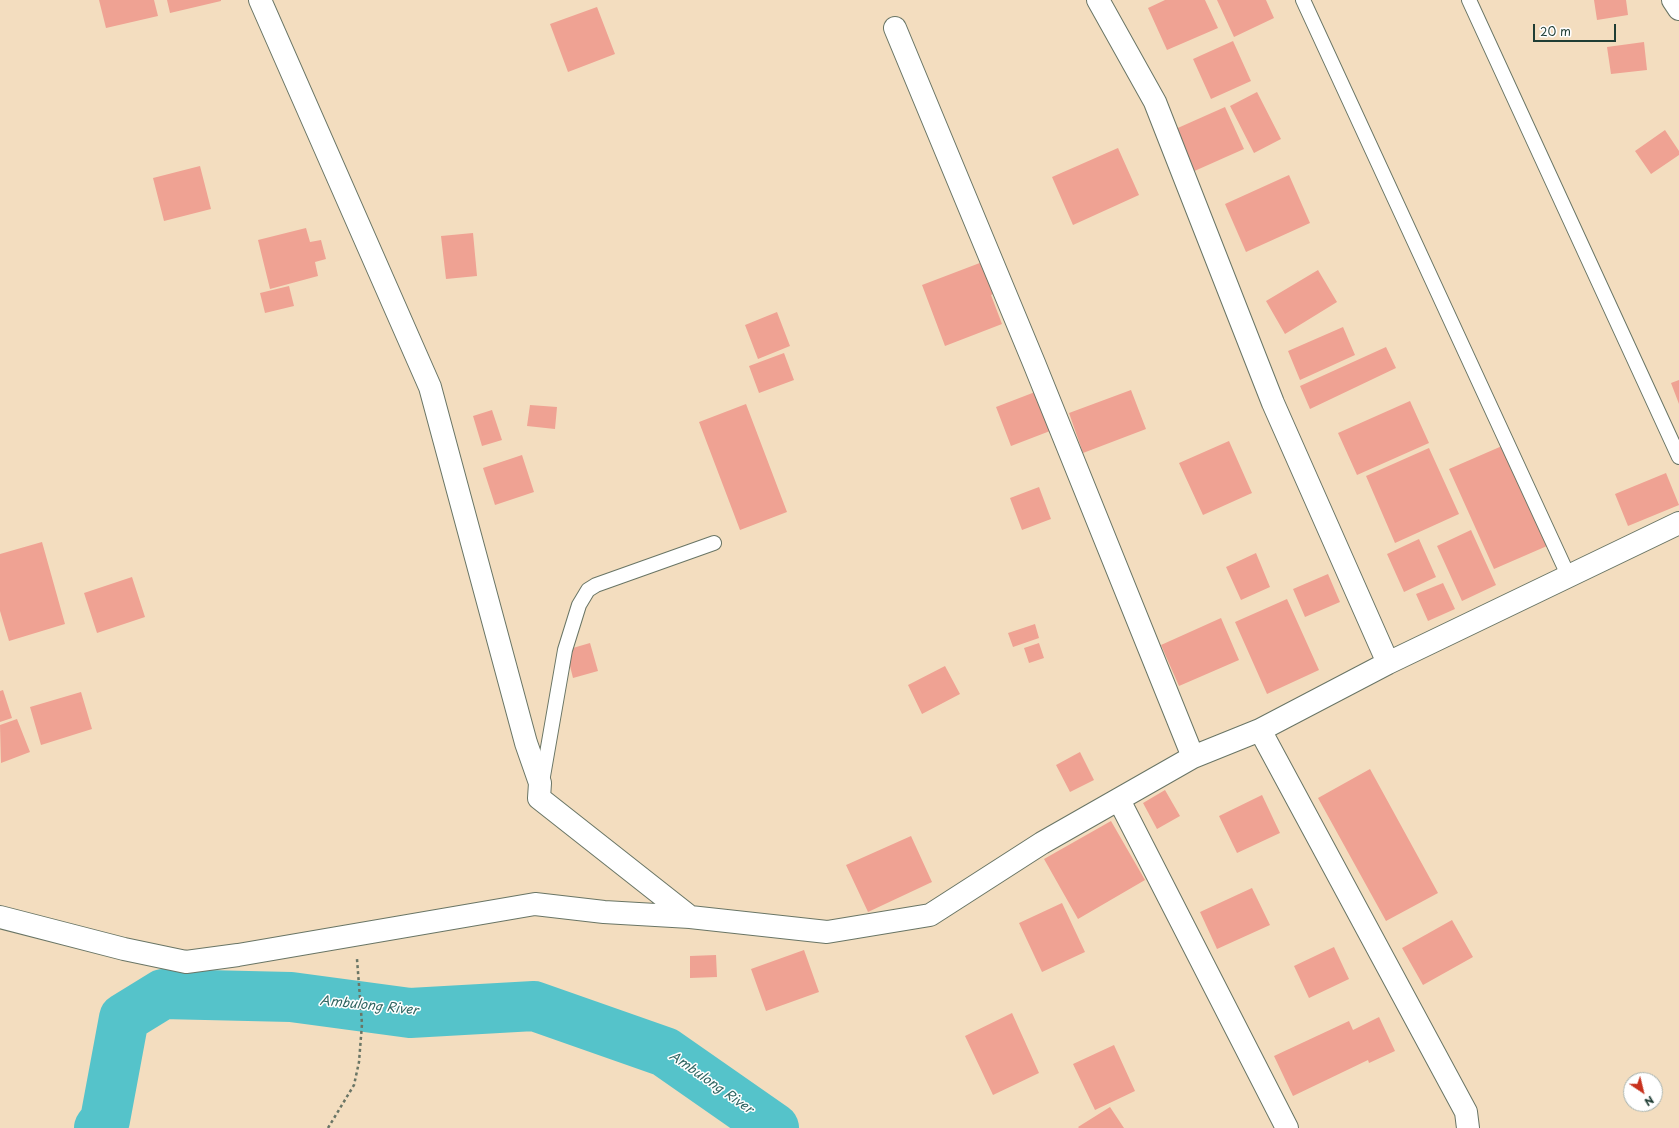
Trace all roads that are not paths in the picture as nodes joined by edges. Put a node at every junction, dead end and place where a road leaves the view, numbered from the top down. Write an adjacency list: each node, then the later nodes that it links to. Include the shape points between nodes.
1 (260, 0): 15 (street, via 430,387 526,743 540,783)
2 (1098, 0): 12 (street, via 1155,102 1272,403)
3 (1303, 0): 11 (lane)
4 (1468, 0): 8 (lane)
5 (1673, 0): 6 (street)
6 (1679, 8)
7 (895, 28): 14 (street)
8 (1679, 456)
9 (1679, 523): 11 (street)
10 (714, 543): 15 (lane, via 588,590 579,605 565,650)
11 (1568, 575): 12 (street)
12 (1388, 663): 13 (street)
13 (1260, 730): 14 (street); 20 (street, via 1466,1112)
14 (1193, 757): 16 (street)
15 (539, 798): 18 (street)
16 (1119, 800): 18 (street, via 1042,843 930,915 827,932); 19 (street)
17 (0, 917): 18 (street, via 186,962 238,956 534,904 604,912)
18 (690, 917)
19 (1287, 1128)
20 (1468, 1128)

